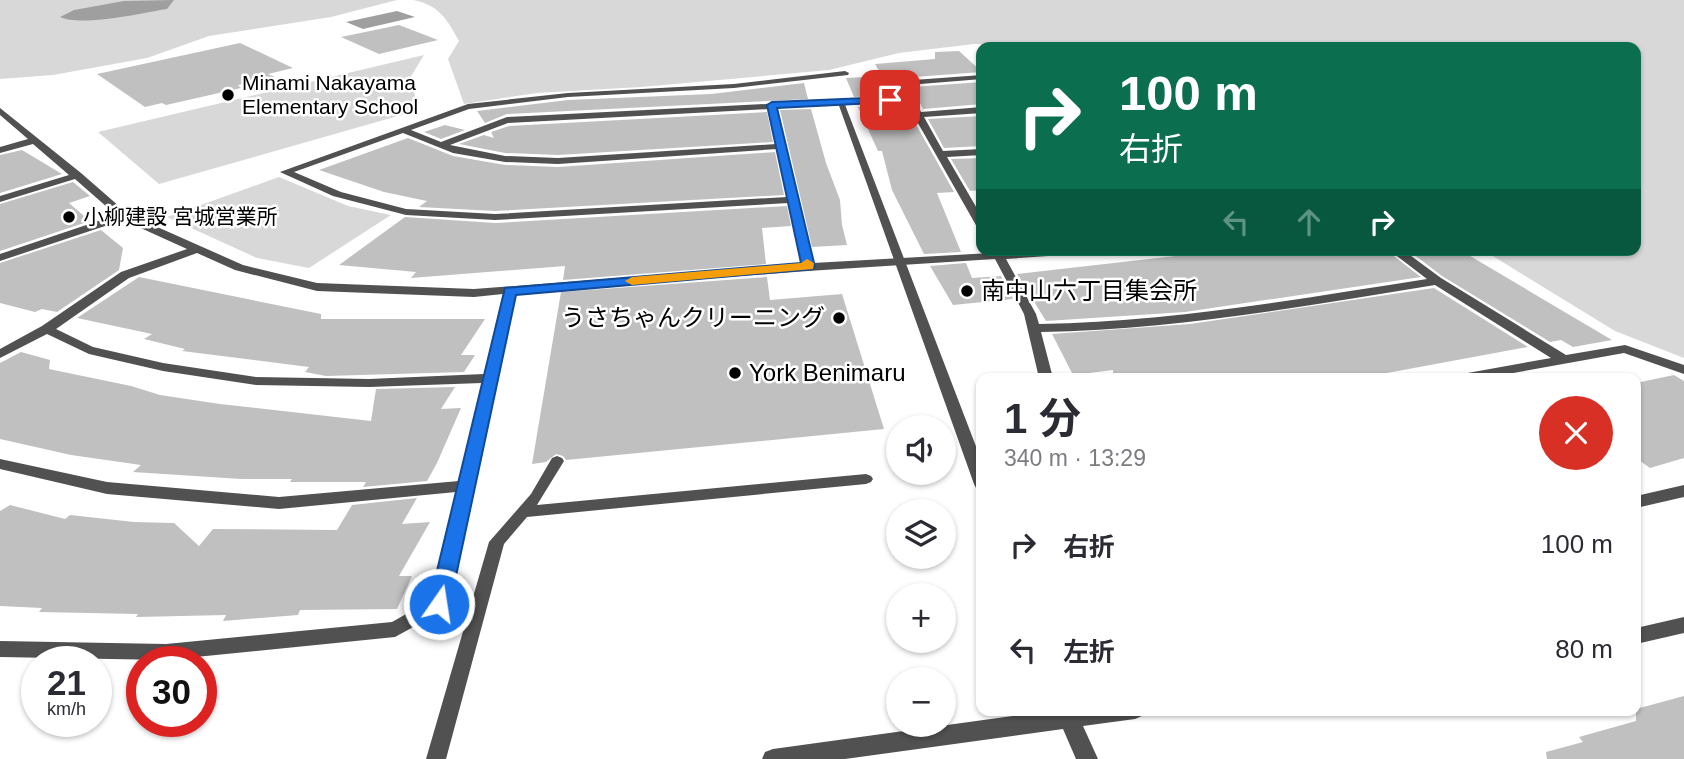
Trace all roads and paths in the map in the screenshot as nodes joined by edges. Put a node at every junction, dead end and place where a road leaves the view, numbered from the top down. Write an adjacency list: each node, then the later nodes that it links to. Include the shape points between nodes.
1 (845, 73): 9 (street, via 734,86 516,99 468,107)
2 (976, 77): 3 (street, via 903,83)
3 (909, 99): 4 (street); 8 (street)
4 (840, 102): 5 (street); 28 (street)
5 (772, 105): 11 (street, via 507,120); 12 (street)
6 (976, 110): 8 (street)
7 (0, 111): 10 (street)
8 (918, 115): 15 (street)
9 (405, 131): 11 (street); 18 (street, via 285,172 338,194 406,212 495,217)
10 (33, 141): 13 (street); 16 (street)
11 (442, 145): 12 (street, via 505,159 558,161)
12 (781, 146): 18 (street)
13 (0, 150)
14 (976, 152): 15 (street)
15 (941, 154): 19 (street)
16 (78, 175): 17 (street); 21 (street)
17 (0, 199)
18 (793, 200): 29 (street)
19 (967, 200): 20 (street); 22 (street)
20 (976, 200)
21 (124, 216): 23 (street); 27 (street)
22 (976, 216)
23 (198, 249): 31 (street, via 239,268 317,287); 33 (street, via 125,275)
24 (976, 256): 28 (street)
25 (998, 256): 32 (street)
26 (1403, 256): 30 (street)
27 (0, 258)
28 (901, 263): 29 (street); 42 (street)
29 (808, 267): 31 (street)
30 (1437, 281): 32 (street, via 1212,316 1095,329); 35 (street)
31 (510, 291): 39 (street)
32 (1034, 328): 37 (street)
33 (47, 329): 34 (street); 39 (street, via 89,350 256,381)
34 (0, 354)
35 (1564, 360): 36 (street, via 1625,349); 38 (street)
36 (1684, 370)
37 (1045, 373)
38 (1490, 373)
39 (490, 378): 44 (street)
40 (557, 461): 47 (lane)
41 (0, 464): 44 (street, via 107,488 279,503)
42 (976, 468)
43 (866, 479): 47 (lane)
44 (466, 486): 50 (street, via 439,604 395,629 166,652)
45 (1684, 491): 46 (street)
46 (1641, 501)
47 (522, 512): 53 (lane, via 497,542)
48 (1684, 625): 49 (street)
49 (1641, 635)
50 (0, 649)
51 (1053, 716): 54 (street)
52 (1067, 716): 55 (street)
53 (436, 759)
54 (773, 759)
55 (1087, 759)

